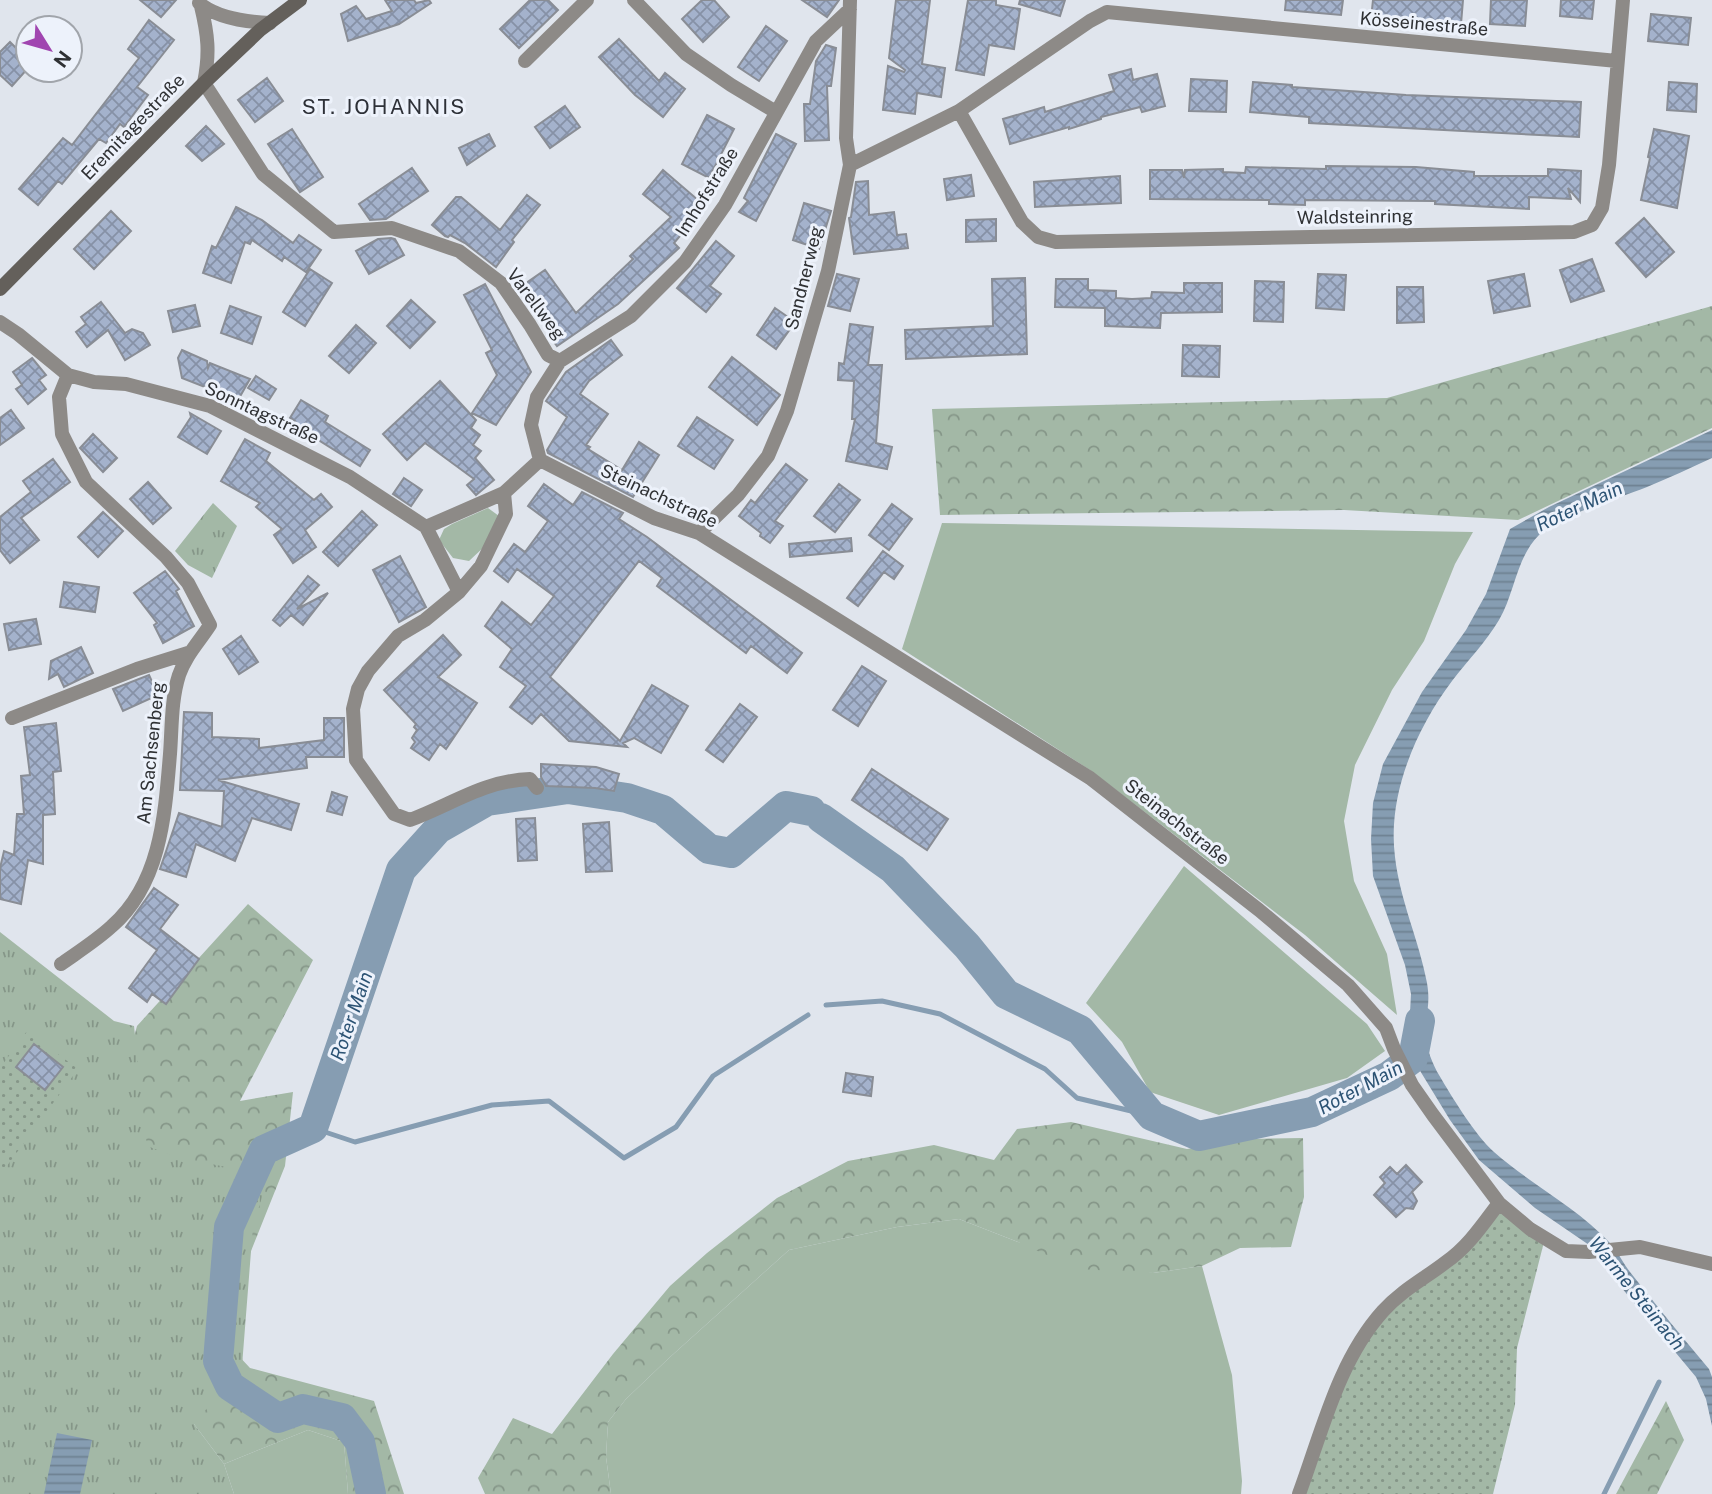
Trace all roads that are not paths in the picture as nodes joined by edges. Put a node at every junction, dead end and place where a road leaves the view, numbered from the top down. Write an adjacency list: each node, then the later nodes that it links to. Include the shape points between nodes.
1 (300, 0): 9 (street, Eremitagestraße)
2 (587, 0): 10 (street)
3 (634, 0): 14 (street, via 686,54)
4 (1119, 0): 8 (street)
5 (1623, 0): 11 (street, Waldsteinring)
6 (199, 3): 9 (street, via 212,12); 12 (street, via 209,44)
7 (850, 5): 14 (street, Imhofstraße, via 816,40); 15 (street, Sandnerweg, via 846,138)
8 (1108, 12): 11 (street, Kösseinestraße); 13 (street)
9 (270, 23): 12 (street, Eremitagestraße)
10 (525, 61)
11 (1618, 61): 13 (street, Waldsteinring, via 1602,208 1592,225 1574,232 1055,242 1038,237 1022,222)
12 (204, 83): 16 (street, Eremitagestraße); 18 (street, Varellweg, via 263,174 334,232 392,228 459,251 501,283 548,355)
13 (959, 111): 15 (street)
14 (776, 112): 18 (street, Imhofstraße, via 725,205 685,262 631,316)
15 (850, 165): 23 (street, Sandnerweg, via 828,271 785,417 768,456 738,495)
16 (0, 289)
17 (0, 322): 19 (street, Sonntagstraße)
18 (560, 361): 20 (street, Varellweg, via 537,397 531,425)
19 (68, 374): 22 (street, Sonntagstraße, via 210,406 350,477); 25 (street, via 59,397 62,434 86,482 166,557 188,583 210,625)
20 (540, 460): 21 (street); 23 (street, Steinachstraße, via 654,518)
21 (504, 493): 22 (street); 24 (street, via 506,514 498,533 481,566)
22 (426, 527): 24 (street)
23 (699, 533): 29 (street, Steinachstraße, via 1090,778 1349,985 1386,1028 1412,1085)
24 (460, 592): 27 (street, via 398,636 368,671 353,709 356,760 394,814 410,820 506,780 530,779)
25 (188, 653): 26 (street, Am Sachsenberg); 28 (street, Am Sachsenberg, via 174,699 166,806 149,873 113,926)
26 (12, 718)
27 (537, 788)
28 (61, 964)
29 (1499, 1203): 30 (street, Steinachstraße, via 1566,1251 1640,1247); 31 (street, via 1467,1244 1401,1293 1370,1328 1348,1362)
30 (1712, 1264)
31 (1299, 1494)

